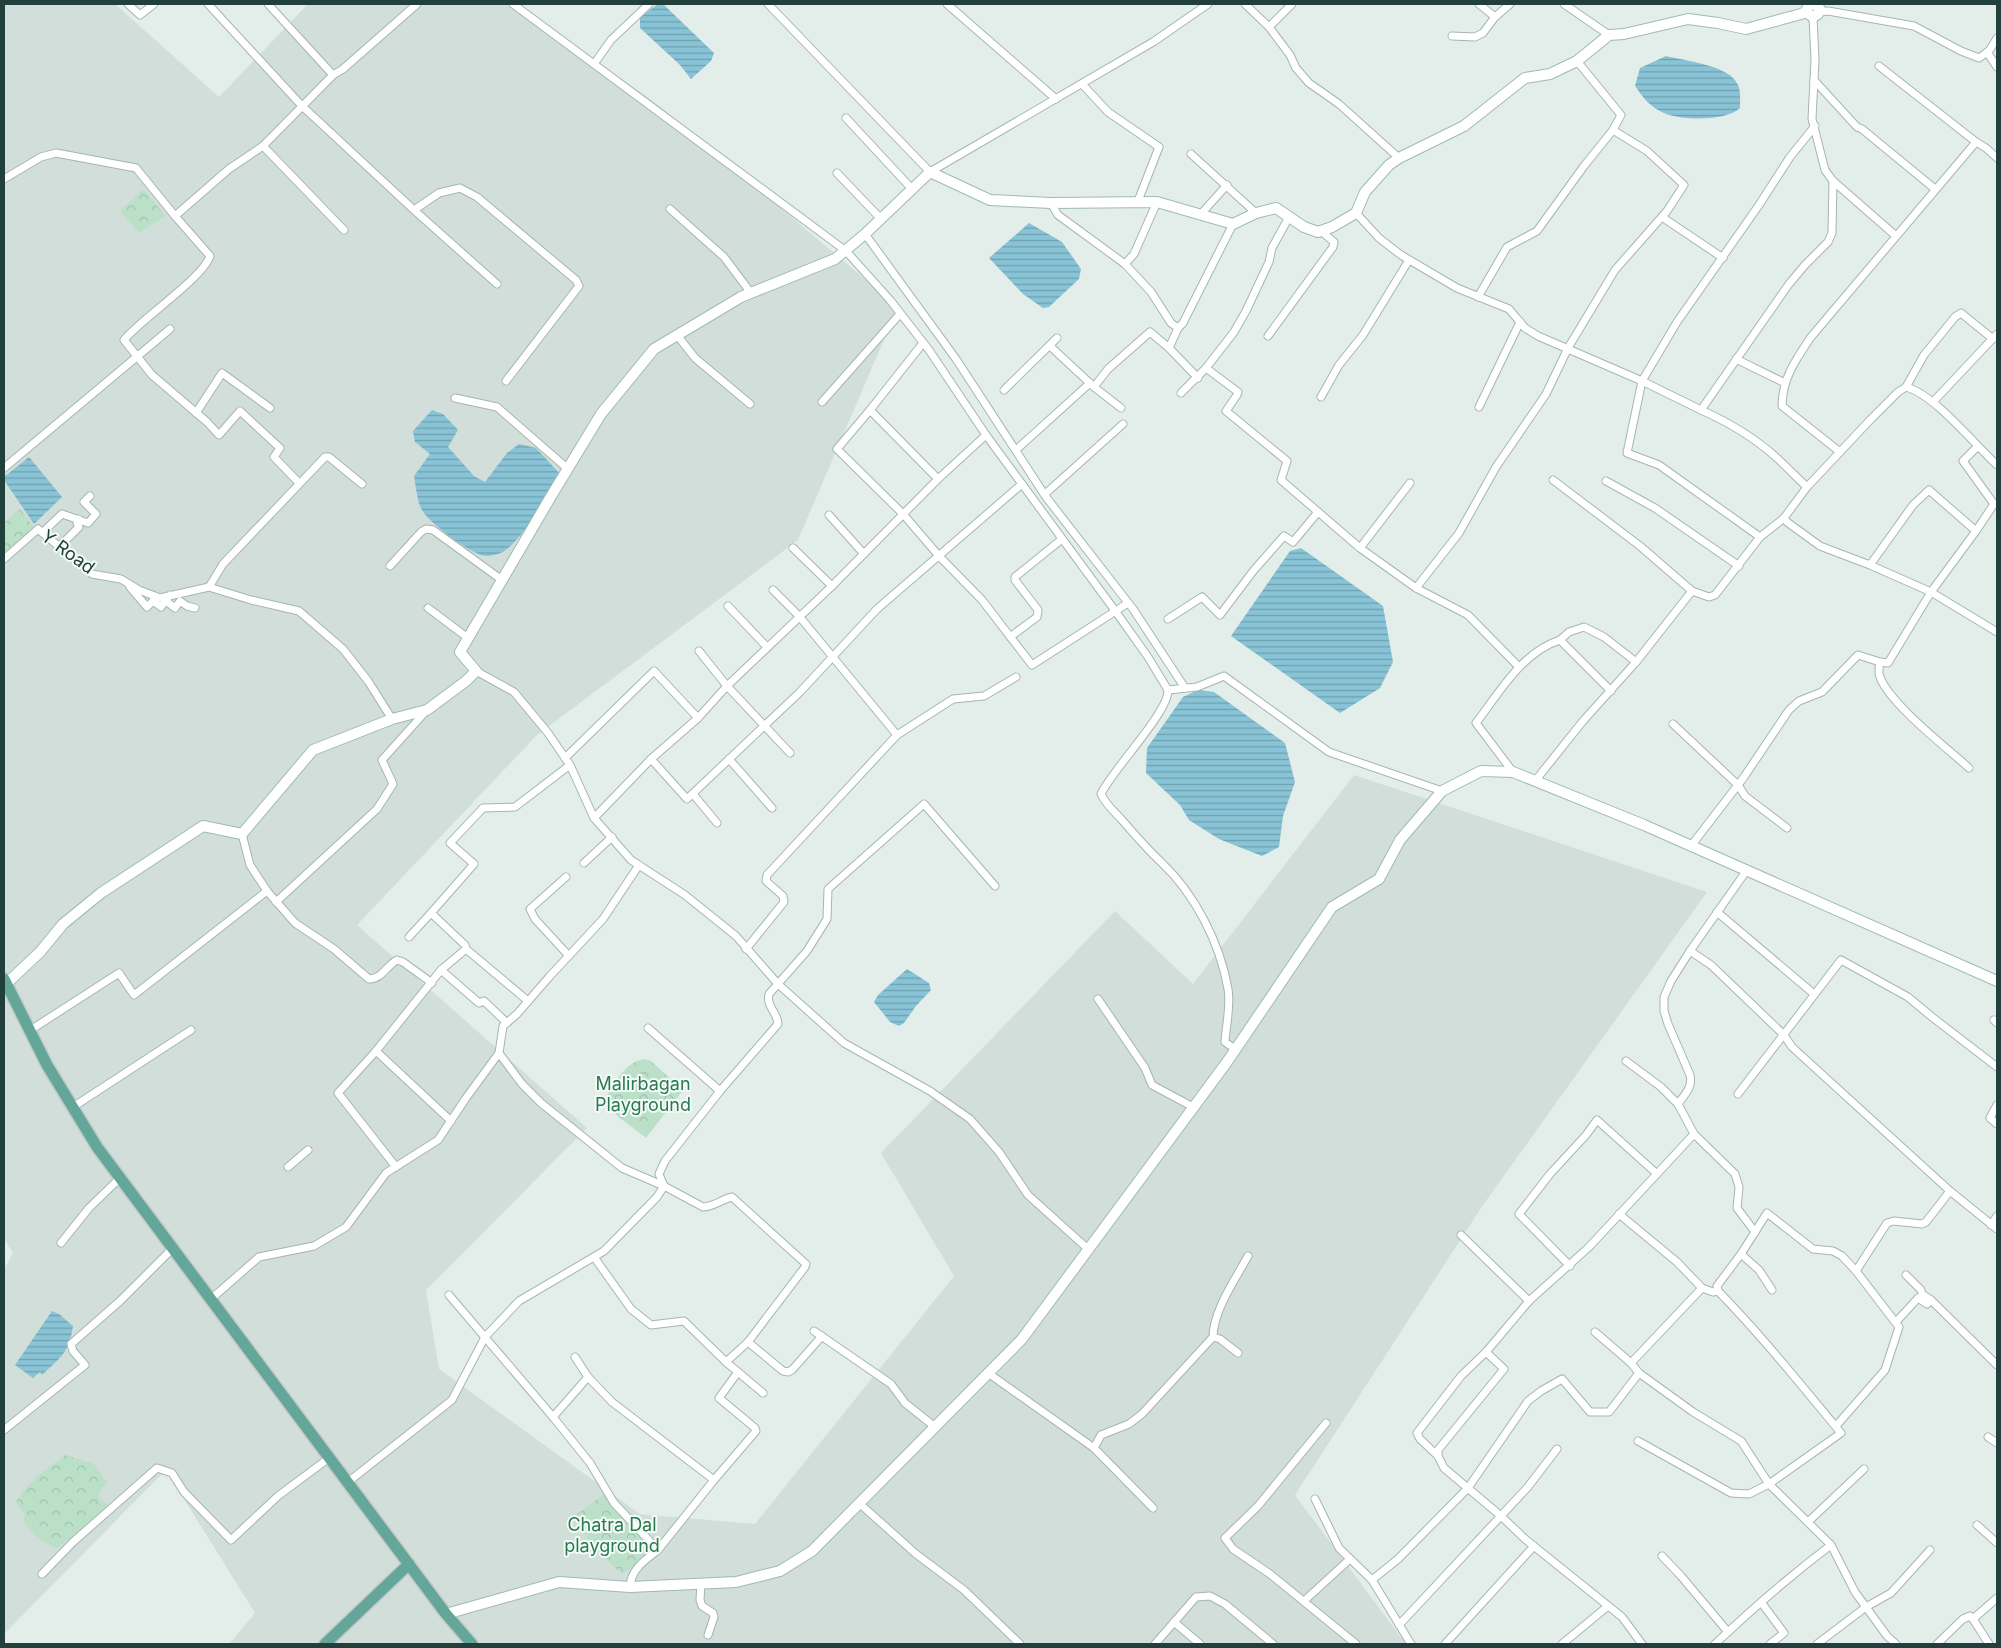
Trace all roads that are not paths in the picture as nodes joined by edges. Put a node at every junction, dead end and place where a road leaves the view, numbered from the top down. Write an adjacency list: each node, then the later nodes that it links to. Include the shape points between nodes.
1 (128, 4): 2 (street, via 140,16)
2 (154, 4)
3 (208, 4): 31 (street)
4 (268, 4): 27 (street)
5 (417, 4): 27 (street, via 344,69)
6 (513, 4): 24 (street)
7 (649, 4): 24 (street, via 611,40)
8 (768, 4): 40 (street)
9 (947, 4): 30 (street)
10 (1208, 4): 29 (street, via 1153,42)
11 (1245, 4): 18 (street)
12 (1292, 4): 18 (street)
13 (1479, 4): 17 (street)
14 (1510, 4): 17 (street)
15 (1564, 4): 19 (street)
16 (1813, 10): 19 (street, via 1746,29 1688,19); 22 (street, via 1914,26 1979,58); 28 (street)
17 (1495, 17): 20 (street, via 1483,33 1475,37)
18 (1269, 27): 38 (street, via 1309,83 1339,104)
19 (1609, 35): 23 (street)
20 (1452, 36)
21 (1997, 38): 22 (street)
22 (1987, 52): 26 (street)
23 (1577, 61): 34 (street, via 1621,115); 38 (street, via 1550,74 1525,78 1464,126)
24 (594, 64): 64 (street)
25 (1879, 66): 35 (street)
26 (1997, 67)
27 (333, 75): 31 (street)
28 (1814, 80): 33 (street, via 1812,119); 45 (street, via 1856,127)
29 (1082, 84): 30 (street); 47 (street, via 1108,112 1159,147)
30 (1056, 99): 40 (street)
31 (302, 106): 36 (street); 51 (street)
32 (846, 118): 46 (street)
33 (1815, 126): 43 (street, via 1825,170); 65 (street, via 1790,156)
34 (1613, 130): 57 (street, via 1647,151 1684,185); 70 (street, via 1537,232 1507,247)
35 (1976, 142): 39 (street); 45 (street)
36 (262, 146): 55 (street, via 229,169); 60 (street)
37 (1191, 154): 44 (street)
38 (1399, 158): 53 (street, via 1365,192)
39 (1997, 158)
40 (930, 172): 46 (street); 49 (street, via 990,200)
41 (837, 173): 58 (street)
42 (4, 179): 55 (street, via 41,157 56,153 136,168)
43 (1833, 181): 63 (street); 84 (street, via 1832,233 1828,242 1789,284)
44 (1227, 186): 52 (street); 54 (street)
45 (1935, 188): 63 (street)
46 (912, 189): 58 (street)
47 (1138, 201): 48 (street); 49 (street)
48 (1157, 202): 54 (street); 67 (street, via 1134,254)
49 (1051, 203): 67 (street, via 1058,215)
50 (670, 209): 69 (street, via 724,257)
51 (414, 210): 68 (street); 88 (street, via 439,193 460,188 477,197 576,280 579,286)
52 (1256, 213): 56 (street, via 1276,208); 59 (street)
53 (1356, 213): 61 (street); 66 (street, via 1379,238)
54 (1200, 215): 59 (street)
55 (175, 216): 83 (street, via 210,256 209,261 124,340)
56 (1289, 217): 61 (street, via 1304,227); 85 (street, via 1272,248 1269,262 1246,311)
57 (1662, 217): 65 (street); 82 (street, via 1615,270)
58 (880, 219): 62 (street)
59 (1234, 224): 73 (street)
60 (344, 230)
61 (1321, 231): 76 (street, via 1331,238 1333,247)
62 (865, 234): 64 (street); 108 (street, via 956,359)
63 (1896, 236): 89 (street, via 1810,337 1794,361)
64 (846, 251): 69 (street, via 835,259); 71 (street)
65 (1723, 258): 87 (street)
66 (1409, 260): 70 (street); 94 (street, via 1364,335 1339,365)
67 (1125, 264): 73 (street, via 1151,292 1171,324)
68 (497, 284)
69 (752, 293): 75 (street)
70 (1478, 297): 72 (street, via 1509,309)
71 (900, 314): 79 (street); 96 (street)
72 (1520, 322): 82 (street, via 1538,336); 99 (street)
73 (1178, 328): 81 (street)
74 (170, 329): 83 (street)
75 (677, 335): 98 (street, via 695,358); 112 (street, via 654,348 602,414)
76 (1268, 336)
77 (1995, 337): 91 (street, via 1961,313 1924,355); 97 (street)
78 (1057, 338): 80 (street)
79 (923, 343): 102 (street); 106 (street)
80 (1050, 346): 90 (street); 92 (street)
81 (1169, 348): 86 (street); 90 (street, via 1150,332)
82 (1568, 348): 87 (street); 145 (street, via 1546,394 1496,468 1459,533)
83 (137, 357): 104 (street, via 152,375); 111 (street)
84 (1736, 359): 89 (street); 103 (street)
85 (1206, 368): 86 (street); 123 (street, via 1238,392 1226,411 1287,461 1280,480)
86 (1198, 378): 93 (street)
87 (1642, 380): 103 (street); 130 (street, via 1627,453 1659,465)
88 (506, 381)
89 (1785, 384): 109 (street, via 1782,406)
90 (1092, 385): 101 (street); 108 (street)
91 (1906, 387): 97 (street); 109 (street)
92 (1004, 390)
93 (1181, 393)
94 (1321, 397)
95 (455, 398): 112 (street, via 497,407)
96 (822, 402)
97 (1933, 402): 107 (street)
98 (750, 404)
99 (1479, 406)
100 (270, 408): 104 (street, via 222,373)
101 (1121, 408)
102 (870, 410): 113 (street); 125 (street, via 837,449)
103 (1701, 410): 120 (street, via 1748,436)
104 (196, 413): 116 (street, via 219,435 240,411 280,448 274,457)
105 (1123, 424): 121 (street)
106 (986, 435): 113 (street); 119 (street)
107 (1977, 447): 110 (street); 128 (street, via 1963,461 1994,504)
108 (1016, 450): 121 (street)
109 (1840, 452): 120 (street)
110 (1997, 465)
111 (4, 468)
112 (568, 469): 141 (street)
113 (938, 479): 125 (street)
114 (1553, 480): 147 (street, via 1640,546)
115 (1606, 481): 140 (street, via 1655,508)
116 (299, 483): 118 (street, via 320,460 330,457); 144 (street, via 223,564)
117 (1410, 483): 134 (street)
118 (362, 484)
119 (1022, 484): 131 (street); 136 (street)
120 (1808, 487): 126 (street)
121 (1045, 494): 150 (street)
122 (90, 496): 127 (street, via 84,502 96,514 88,523)
123 (1318, 512): 134 (street); 156 (street, via 1292,542 1284,536 1220,615 1202,597)
124 (829, 514): 135 (street)
125 (903, 514): 135 (street); 136 (street)
126 (1784, 518): 130 (street); 138 (street, via 1820,546)
127 (78, 519): 129 (street, via 62,514); 132 (street, via 79,527)
128 (1976, 531): 138 (street, via 1929,490 1913,506); 148 (street)
129 (42, 532): 132 (street, Y Road); 137 (street, Y Road, via 38,528)
130 (1760, 537): 140 (street)
131 (1062, 538): 154 (street); 158 (street, via 1015,577 1038,613)
132 (60, 546): 142 (street, Y Road, via 92,574)
133 (793, 548): 143 (street)
134 (1360, 548): 145 (street)
135 (864, 554): 143 (street)
136 (939, 556): 158 (street, via 982,600); 163 (street, via 877,609)
137 (4, 559)
138 (1870, 565): 148 (street)
139 (390, 566): 141 (street, via 426,529 433,530)
140 (1739, 566): 147 (street, via 1715,596)
141 (502, 580): 159 (street)
142 (127, 583): 149 (street, Y Road, via 160,598); 149 (street, via 147,607 153,601 161,607)
143 (832, 586): 155 (street)
144 (209, 587): 149 (street); 174 (street, via 299,611 343,649)
145 (1416, 588): 166 (street, via 1468,615)
146 (773, 590): 155 (street)
147 (1692, 591): 164 (street)
148 (1931, 592): 157 (street); 165 (street, via 1888,662)
149 (168, 598): 152 (street, via 175,608 180,601)
150 (1128, 603): 154 (street); 170 (street)
151 (728, 606): 161 (street)
152 (195, 608)
153 (428, 608): 159 (street)
154 (1116, 612): 158 (street, via 1032,665); 171 (street)
155 (800, 616): 161 (street); 163 (street)
156 (1168, 620)
157 (1997, 632)
158 (1010, 637)
159 (468, 638): 167 (street, via 460,652)
160 (1560, 640): 164 (street, via 1569,632 1584,627 1604,637); 166 (street, via 1543,647); 172 (street)
161 (767, 647): 169 (street)
162 (699, 651): 169 (street)
163 (834, 656): 177 (street); 178 (street)
164 (1636, 662): 172 (street)
165 (1880, 662): 183 (street, via 1878,675 1883,685 1901,706); 186 (street, via 1858,655 1822,692 1798,701)
166 (1519, 667): 184 (street, via 1476,723)
167 (476, 670): 173 (street); 182 (street, via 514,692)
168 (1016, 678): 178 (street, via 984,696 952,699)
169 (727, 686): 175 (street); 177 (street)
170 (1185, 688): 171 (street); 187 (street, via 1224,676 1329,752)
171 (1168, 690): 223 (street, via 1166,701 1101,794 1105,803 1144,846 1175,875 1202,917 1220,959 1228,990 1225,1042)
172 (1610, 691): 185 (street)
173 (427, 710): 174 (street); 202 (street, via 382,760 393,784 377,809)
174 (392, 718): 193 (street, via 313,750)
175 (698, 718): 180 (street); 182 (street, via 654,671)
176 (1673, 724): 186 (street)
177 (764, 726): 179 (street); 181 (street)
178 (897, 735): 207 (street, via 767,876 766,881 783,896 784,902)
179 (790, 753)
180 (652, 759): 188 (street, via 687,799); 190 (street)
181 (729, 759): 188 (street); 189 (street)
182 (568, 762): 190 (street); 204 (street, via 515,807 482,808 450,843 474,864)
183 (1969, 768)
184 (1513, 772): 185 (street); 187 (street, via 1482,771)
185 (1535, 781): 195 (street)
186 (1738, 785): 192 (street, via 1745,796); 195 (street)
187 (1442, 792): 223 (street, via 1400,840 1379,879 1332,907)
188 (693, 794): 191 (street)
189 (772, 808)
190 (594, 818): 194 (street)
191 (717, 823)
192 (1787, 828)
193 (242, 834): 201 (street, via 250,865); 212 (street, via 203,826 101,893 63,924 40,952)
194 (612, 837): 196 (street); 197 (street)
195 (1691, 846): 198 (street)
196 (584, 863)
197 (639, 865): 207 (street, via 685,895 736,936); 209 (street, via 604,919)
198 (1747, 870): 203 (street); 211 (street)
199 (566, 877): 209 (street, via 530,909 535,919)
200 (995, 886): 214 (street, via 924,804 828,889 827,919 808,951)
201 (267, 891): 202 (street); 221 (street, via 134,995 119,973)
202 (276, 902): 213 (street, via 295,923 334,949 369,979 380,976 397,960)
203 (1717, 912): 208 (street); 215 (street)
204 (430, 913): 205 (street); 206 (street)
205 (409, 937)
206 (466, 949): 210 (street); 217 (street)
207 (746, 949): 214 (street)
208 (1690, 951): 222 (street, via 1711,965); 230 (street, via 1664,998 1668,1024 1692,1083)
209 (569, 956): 217 (street)
210 (441, 970): 213 (street); 218 (street)
211 (1997, 981)
212 (4, 983): 221 (main road)
213 (432, 983): 224 (street)
214 (778, 984): 228 (street, via 768,999 778,1024); 251 (street, via 844,1043 930,1090 970,1119 999,1152 1028,1195)
215 (1814, 994): 222 (street); 227 (street, via 1841,960 1908,997)
216 (1098, 999): 233 (street, via 1145,1068 1152,1085)
217 (528, 1001): 218 (street)
218 (507, 1022): 225 (street, via 503,1026)
219 (648, 1028): 228 (street)
220 (192, 1030): 232 (street)
221 (29, 1031): 232 (main road)
222 (1784, 1035): 229 (street); 243 (street, via 1792,1047)
223 (1235, 1050): 233 (street)
224 (376, 1051): 234 (street); 239 (street, via 338,1093)
225 (499, 1053): 234 (street); 242 (street, via 522,1084 555,1116 622,1168)
226 (1626, 1061): 230 (street)
227 (1997, 1067)
228 (720, 1091): 242 (street, via 665,1161 659,1174)
229 (1738, 1094)
230 (1678, 1104): 236 (street)
231 (1997, 1105): 235 (street, via 1990,1118)
232 (73, 1107): 241 (main road)
233 (1194, 1107): 251 (street)
234 (450, 1121): 239 (street, via 438,1140)
235 (1997, 1124)
236 (1694, 1134): 240 (street); 247 (street, via 1735,1174 1739,1187 1737,1208)
237 (308, 1150): 238 (street)
238 (288, 1167)
239 (396, 1167): 262 (street, via 386,1173 346,1227 314,1246 259,1257)
240 (1656, 1173): 244 (street); 255 (street, via 1598,1120 1519,1214)
241 (120, 1178): 249 (street, via 89,1208); 250 (main road)
242 (664, 1186): 254 (street, via 657,1198); 271 (street, via 703,1207 732,1197 806,1264)
243 (1950, 1192): 246 (street); 256 (street, via 1922,1224 1887,1223)
244 (1618, 1214): 255 (street); 258 (street)
245 (1997, 1216): 246 (street)
246 (1994, 1227)
247 (1755, 1232): 252 (street); 256 (street, via 1767,1213 1805,1244 1813,1249 1833,1251)
248 (1461, 1235): 264 (street)
249 (61, 1244)
250 (173, 1248): 262 (main road); 287 (street, via 71,1344 85,1365)
251 (1088, 1250): 279 (street, via 1022,1339)
252 (1741, 1254): 259 (street, via 1760,1270); 260 (street, via 1717,1286)
253 (1248, 1256): 270 (street, via 1227,1295 1213,1329)
254 (594, 1257): 269 (street, via 519,1300); 275 (street, via 631,1308 651,1325 684,1321)
255 (1570, 1266): 264 (street)
256 (1856, 1271): 265 (street)
257 (1906, 1275): 263 (street)
258 (1702, 1288): 260 (street); 276 (street)
259 (1772, 1290)
260 (1718, 1291): 285 (street, via 1752,1326)
261 (449, 1295): 269 (street)
262 (211, 1299): 294 (main road)
263 (1931, 1300): 265 (street, via 1926,1304 1918,1298); 277 (street)
264 (1529, 1301): 272 (street)
265 (1896, 1322): 285 (street, via 1899,1327 1885,1370)
266 (814, 1331): 268 (street)
267 (1595, 1332): 276 (street)
268 (822, 1336): 271 (street, via 788,1372); 286 (street, via 891,1384 905,1403)
269 (486, 1337): 283 (street); 297 (street, via 452,1400)
270 (1213, 1337): 273 (street); 291 (street, via 1142,1414 1129,1424 1101,1435)
271 (748, 1342): 275 (street)
272 (1486, 1352): 293 (street, via 1504,1369 1438,1450); 293 (street, via 1461,1376 1418,1433)
273 (1238, 1353)
274 (575, 1356): 281 (street)
275 (726, 1362): 278 (street)
276 (1631, 1363): 280 (street)
277 (1997, 1365)
278 (738, 1372): 282 (street); 296 (street, via 719,1398 756,1431)
279 (988, 1373): 286 (street); 291 (street)
280 (1639, 1373): 298 (street, via 1738,1439); 299 (street, via 1609,1412 1590,1412 1562,1379 1541,1391 1528,1401)
281 (588, 1377): 283 (street); 296 (street, via 612,1402)
282 (763, 1393)
283 (553, 1417): 309 (street, via 590,1463 614,1503)
284 (1326, 1423): 319 (street, via 1258,1506 1225,1538 1233,1550)
285 (1836, 1426): 298 (street, via 1841,1433)
286 (935, 1427): 301 (street)
287 (4, 1430)
288 (1988, 1437): 290 (street)
289 (1638, 1441): 298 (street, via 1731,1493 1749,1494)
290 (1997, 1443)
291 (1094, 1448): 302 (street)
292 (1557, 1449): 303 (street)
293 (1438, 1456): 299 (street, via 1444,1468)
294 (329, 1458): 297 (main road); 314 (street, via 278,1496 231,1540 184,1492 172,1473 157,1468 73,1542)
295 (1864, 1469): 304 (street)
296 (714, 1480): 309 (street)
297 (348, 1482): 313 (main road)
298 (1770, 1484): 304 (street)
299 (1468, 1488): 303 (street); 315 (street, via 1398,1559)
300 (1315, 1499): 312 (street, via 1339,1548)
301 (859, 1503): 316 (street, via 812,1551 780,1571 736,1582); 331 (street, via 916,1554 964,1590)
302 (1153, 1508)
303 (1501, 1516): 308 (street); 326 (street)
304 (1808, 1522): 307 (street)
305 (1977, 1525): 306 (street)
306 (1997, 1543)
307 (1831, 1545): 320 (street); 322 (street)
308 (1534, 1546): 321 (street); 337 (street)
309 (658, 1550): 317 (street, via 639,1565 630,1577)
310 (1930, 1550): 322 (street, via 1890,1593)
311 (1662, 1556): 327 (street)
312 (1350, 1559): 315 (street); 319 (street)
313 (409, 1564): 323 (main road); 329 (main road)
314 (42, 1574)
315 (1372, 1580): 326 (street)
316 (701, 1583): 317 (street); 328 (street, via 702,1606 714,1617)
317 (630, 1587): 323 (street, via 559,1582)
318 (1997, 1598): 324 (street)
319 (1304, 1601): 335 (street)
320 (1761, 1602): 327 (street); 341 (street, via 1784,1632)
321 (1608, 1606): 338 (street); 339 (street, via 1622,1617)
322 (1866, 1607): 342 (street); 343 (street)
323 (446, 1614): 330 (main road)
324 (1973, 1619): 344 (street, via 1966,1616); 345 (street)
325 (1174, 1622): 332 (street); 333 (street); 334 (street, via 1196,1597 1210,1596 1225,1604)
326 (1399, 1625): 336 (street)
327 (1728, 1632): 340 (street)
328 (708, 1635)
329 (325, 1644)
330 (472, 1644)
331 (1020, 1644)
332 (1154, 1644)
333 (1200, 1644)
334 (1274, 1644)
335 (1356, 1644)
336 (1411, 1644)
337 (1445, 1644)
338 (1562, 1644)
339 (1642, 1644)
340 (1716, 1644)
341 (1770, 1644)
342 (1817, 1644)
343 (1896, 1644)
344 (1937, 1644)
345 (1989, 1644)

